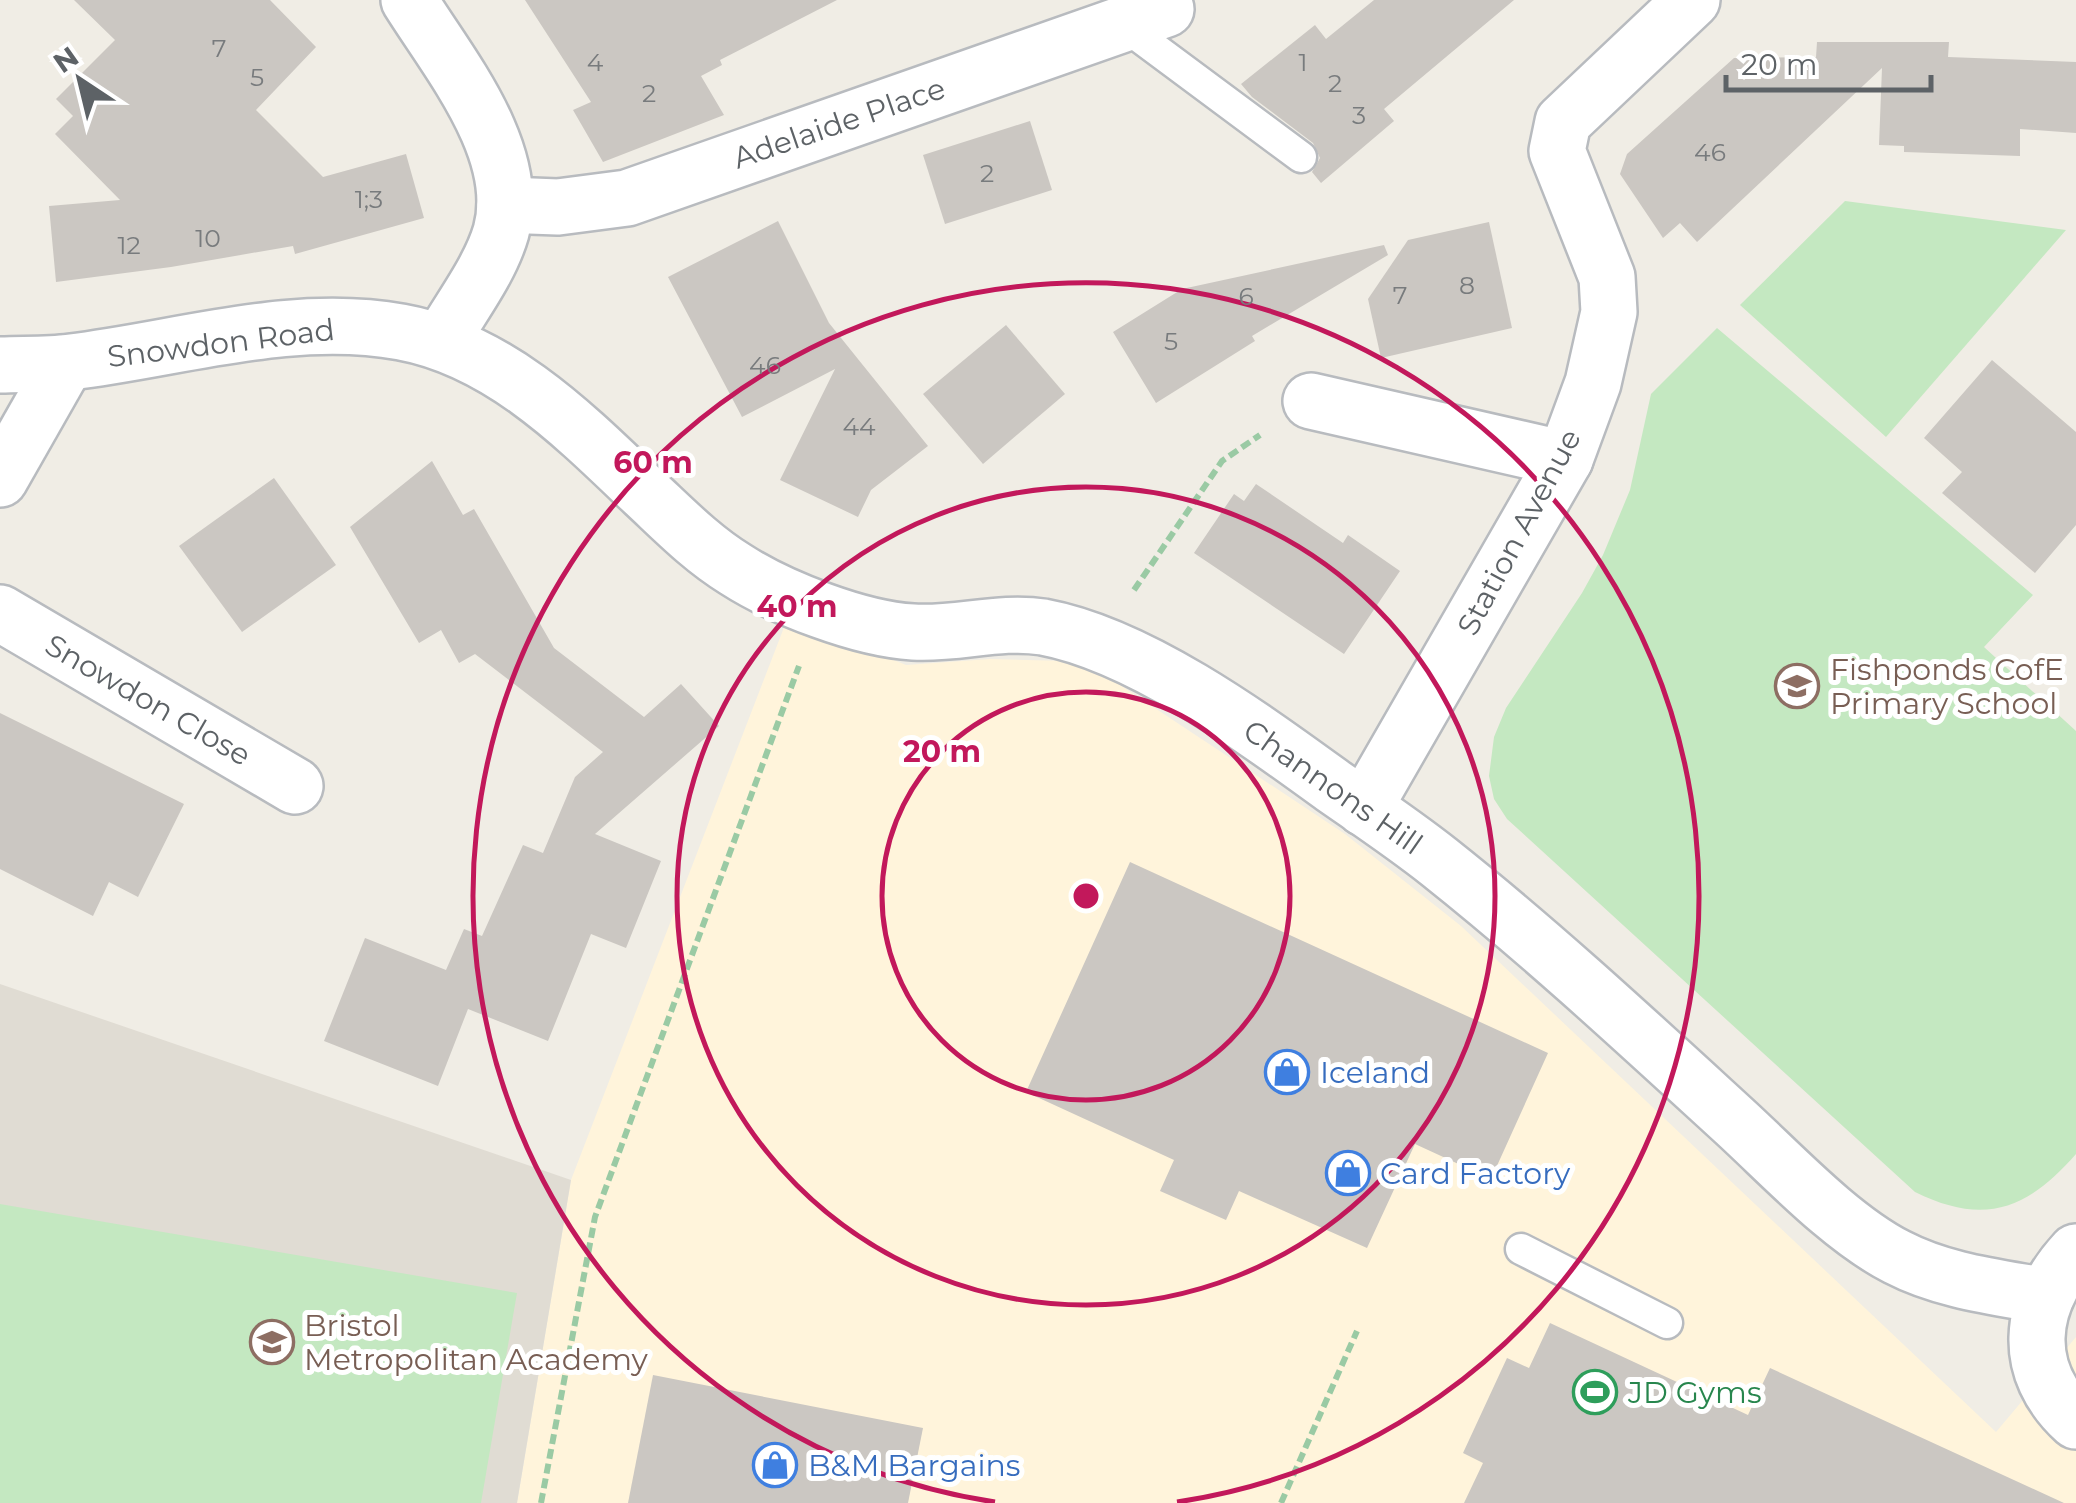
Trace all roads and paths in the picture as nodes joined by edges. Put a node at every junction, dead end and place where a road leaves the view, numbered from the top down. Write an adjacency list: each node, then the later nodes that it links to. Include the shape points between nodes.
1 (409, 0): 5 (street, via 479,111 504,176)
2 (1692, 0): 10 (street, Station Avenue, via 1563,122 1557,151 1607,277 1609,312)
3 (1144, 16): 4 (lane); 5 (street, Adelaide Place, via 627,198 558,207)
4 (1300, 157)
5 (505, 205): 6 (street, via 489,258)
6 (441, 342): 7 (street, Snowdon Road, via 326,326); 12 (street, Channons Hill, via 481,359 576,427 700,545 738,572)
7 (66, 363): 8 (street, Snowdon Road); 11 (street)
8 (0, 365)
9 (1311, 401): 10 (street); 14 (path, via 1222,461)
10 (1566, 459): 16 (street, Station Avenue)
11 (0, 479)
12 (820, 609): 14 (street, Channons Hill, via 913,632 1039,626); 23 (path, via 595,1218)
13 (0, 613): 15 (street, Snowdon Close)
14 (1097, 644): 16 (street, Channons Hill, via 1239,720)
15 (295, 786)
16 (1364, 808): 19 (street, Channons Hill, via 1438,860 1854,1229 1908,1262 1948,1276)
17 (1522, 1249): 20 (lane)
18 (2076, 1252): 19 (street)
19 (2046, 1296): 22 (street, via 2039,1363 2049,1391)
20 (1667, 1323)
21 (1357, 1330): 24 (path)
22 (2076, 1421)
23 (541, 1503)
24 (1281, 1503)

